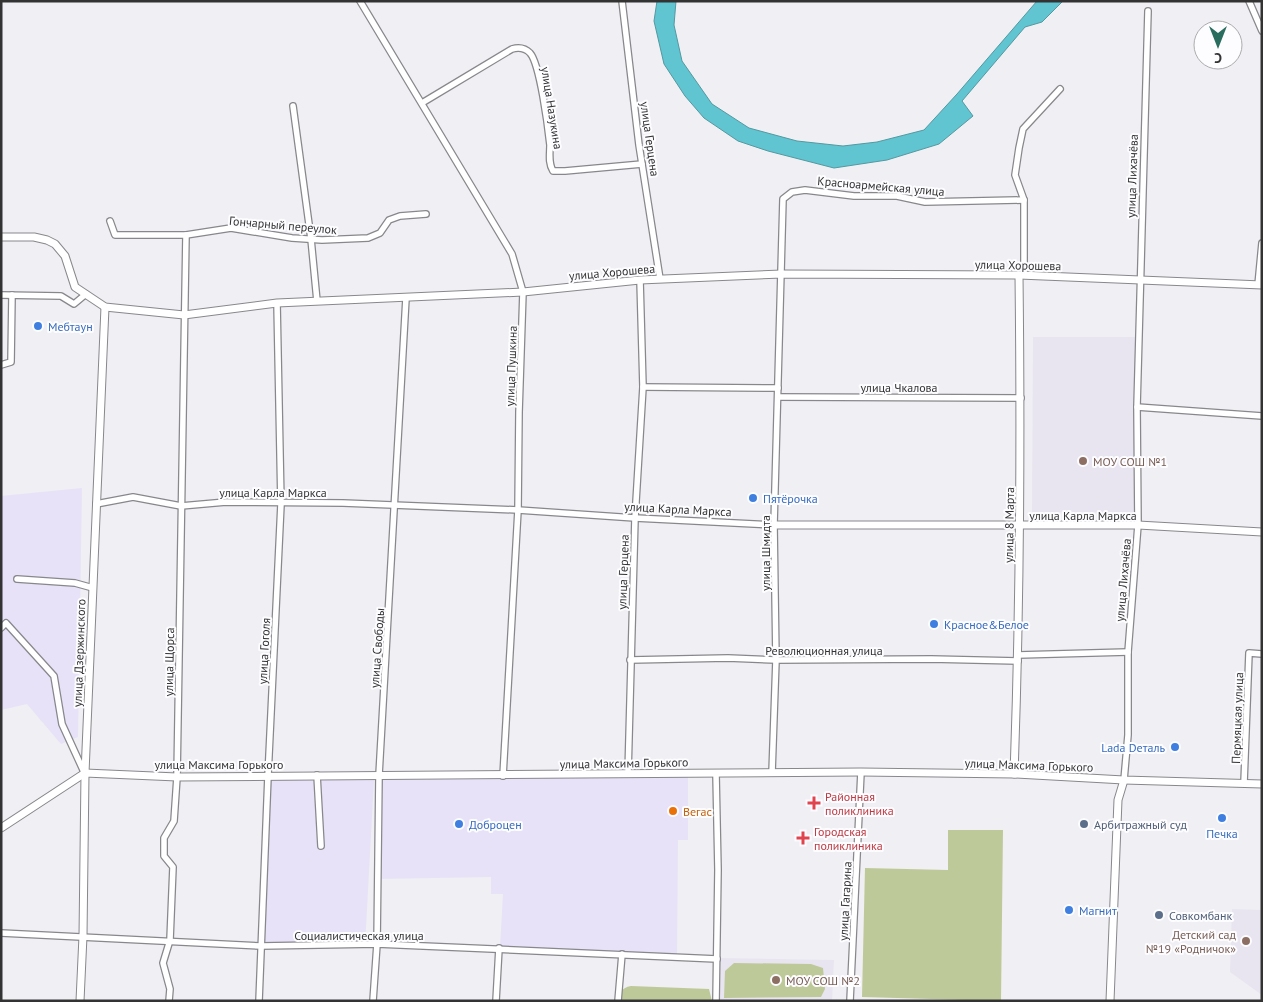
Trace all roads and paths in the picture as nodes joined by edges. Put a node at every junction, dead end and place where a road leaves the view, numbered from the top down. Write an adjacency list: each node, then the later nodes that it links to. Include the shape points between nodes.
1 (360, 1): 7 (street, улица Пушкина)
2 (622, 1): 9 (street, улица Герцена)
3 (1248, 1): 5 (street)
4 (1148, 10): 21 (street, улица Лихачёва)
5 (1262, 31)
6 (1060, 89): 10 (street, via 1023,129 1015,175)
7 (422, 103): 9 (street, улица Назукина, via 512,49 524,49 530,53 538,69 550,144 549,165 553,171); 23 (street, улица Пушкина, via 512,254)
8 (293, 106): 15 (street)
9 (642, 164): 19 (street, улица Герцена)
10 (1024, 200): 17 (street, Красноармейская улица, via 926,202 897,196 792,192 783,199); 18 (street)
11 (426, 214): 15 (street, Гончарный переулок, via 389,220 380,233 368,238)
12 (110, 221): 13 (street, Гончарный переулок, via 115,235)
13 (186, 235): 15 (street, Гончарный переулок, via 232,228); 31 (street, улица Щорса)
14 (1, 237): 24 (street, улица Хорошева, via 34,237 55,244 65,256 75,287)
15 (311, 239): 28 (street)
16 (1262, 243): 22 (street)
17 (782, 274): 18 (street, улица Хорошева); 19 (street, улица Хорошева); 34 (street, улица Шмидта)
18 (1022, 275): 21 (street, улица Хорошева); 36 (street, улица 8 Марта)
19 (660, 279): 20 (street, улица Хорошева)
20 (640, 280): 23 (street, улица Хорошева); 33 (street, улица Герцена)
21 (1140, 281): 22 (street, улица Хорошева); 37 (street, улица Лихачёва)
22 (1260, 285)
23 (524, 292): 27 (street, улица Хорошева); 43 (street, улица Пушкина)
24 (86, 294): 26 (street, via 74,304 61,296); 30 (street, улица Хорошева)
25 (1, 295): 26 (street)
26 (12, 295): 32 (street, via 11,362)
27 (406, 298): 28 (street, улица Хорошева); 42 (street, улица Свободы)
28 (317, 301): 29 (street, улица Хорошева)
29 (277, 303): 31 (street, улица Хорошева); 40 (street, улица Гоголя)
30 (105, 307): 31 (street, улица Хорошева); 39 (street, улица Дзержинского)
31 (184, 315): 41 (street, улица Щорса)
32 (1, 365)
33 (643, 387): 34 (street); 44 (street, улица Герцена)
34 (778, 388): 35 (street, улица Шмидта)
35 (778, 397): 36 (street, улица Чкалова); 45 (street, улица Шмидта)
36 (1021, 398): 47 (street, улица 8 Марта)
37 (1136, 407): 38 (street); 46 (street, улица Лихачёва)
38 (1262, 416)
39 (96, 504): 41 (street, улица Карла Маркса, via 133,497); 50 (street, улица Дзержинского)
40 (281, 504): 41 (street, улица Карла Маркса, via 226,502); 42 (street, улица Карла Маркса); 65 (street, улица Гоголя)
41 (181, 506): 67 (street, улица Щорса)
42 (396, 506): 43 (street, улица Карла Маркса); 64 (street, улица Свободы)
43 (518, 510): 44 (street, улица Карла Маркса); 66 (street, улица Пушкина)
44 (635, 518): 45 (street, улица Карла Маркса); 55 (street, улица Герцена)
45 (774, 525): 47 (street, улица Карла Маркса); 56 (street, улица Шмидта)
46 (1138, 525): 47 (street, улица Карла Маркса); 48 (street, улица Карла Маркса); 52 (street, улица Лихачёва)
47 (1020, 526): 54 (street, улица 8 Марта)
48 (1262, 532)
49 (17, 579): 50 (street, via 75,583)
50 (93, 588): 59 (street, улица Дзержинского)
51 (1, 628): 59 (street, via 6,623 54,676 62,724)
52 (1128, 652): 54 (street, Революционная улица); 68 (street, улица Лихачёва, via 1128,734)
53 (1262, 654): 69 (street, Пермяцкая улица, via 1249,653)
54 (1018, 658): 56 (street, Революционная улица); 62 (street, улица 8 Марта)
55 (630, 660): 56 (street, Революционная улица); 60 (street, улица Герцена)
56 (776, 660): 58 (street, улица Шмидта)
57 (861, 772): 58 (street, улица Максима Горького); 62 (street, улица Максима Горького); 88 (street, улица Гагарина)
58 (772, 773): 61 (street, улица Максима Горького)
59 (85, 774): 67 (street, улица Максима Горького); 71 (street); 74 (street, улица Дзержинского)
60 (628, 774): 61 (street, улица Максима Горького); 66 (street, улица Максима Горького)
61 (716, 774): 80 (street)
62 (1014, 774): 68 (street, улица Максима Горького)
63 (317, 775): 64 (street, улица Максима Горького); 65 (street, улица Максима Горького); 72 (street)
64 (379, 775): 66 (street, улица Максима Горького); 76 (street, улица Свободы)
65 (268, 776): 67 (street, улица Максима Горького); 77 (street, улица Гоголя)
66 (503, 776)
67 (178, 777): 75 (street, улица Щорса, via 174,821 164,838 164,856 173,867)
68 (1124, 780): 69 (street, улица Максима Горького); 89 (street, улица Лихачёва, via 1118,800)
69 (1244, 783): 70 (street, улица Максима Горького)
70 (1262, 784)
71 (1, 828)
72 (321, 846)
73 (1, 933): 74 (street, Социалистическая улица)
74 (83, 936): 75 (street, Социалистическая улица); 81 (street, улица Дзержинского)
75 (170, 940): 77 (street, Социалистическая улица); 82 (street, улица Щорса, via 163,963 170,989)
76 (377, 944): 77 (street, Социалистическая улица); 78 (street, Социалистическая улица); 84 (street, улица Свободы)
77 (261, 946): 83 (street, улица Гоголя)
78 (499, 948): 79 (street, Социалистическая улица); 85 (street)
79 (622, 954): 80 (street, Социалистическая улица); 86 (street)
80 (717, 959): 87 (street)
81 (80, 1001)
82 (169, 1001)
83 (259, 1001)
84 (373, 1001)
85 (496, 1001)
86 (618, 1001)
87 (716, 1001)
88 (850, 1001)
89 (1110, 1001)

